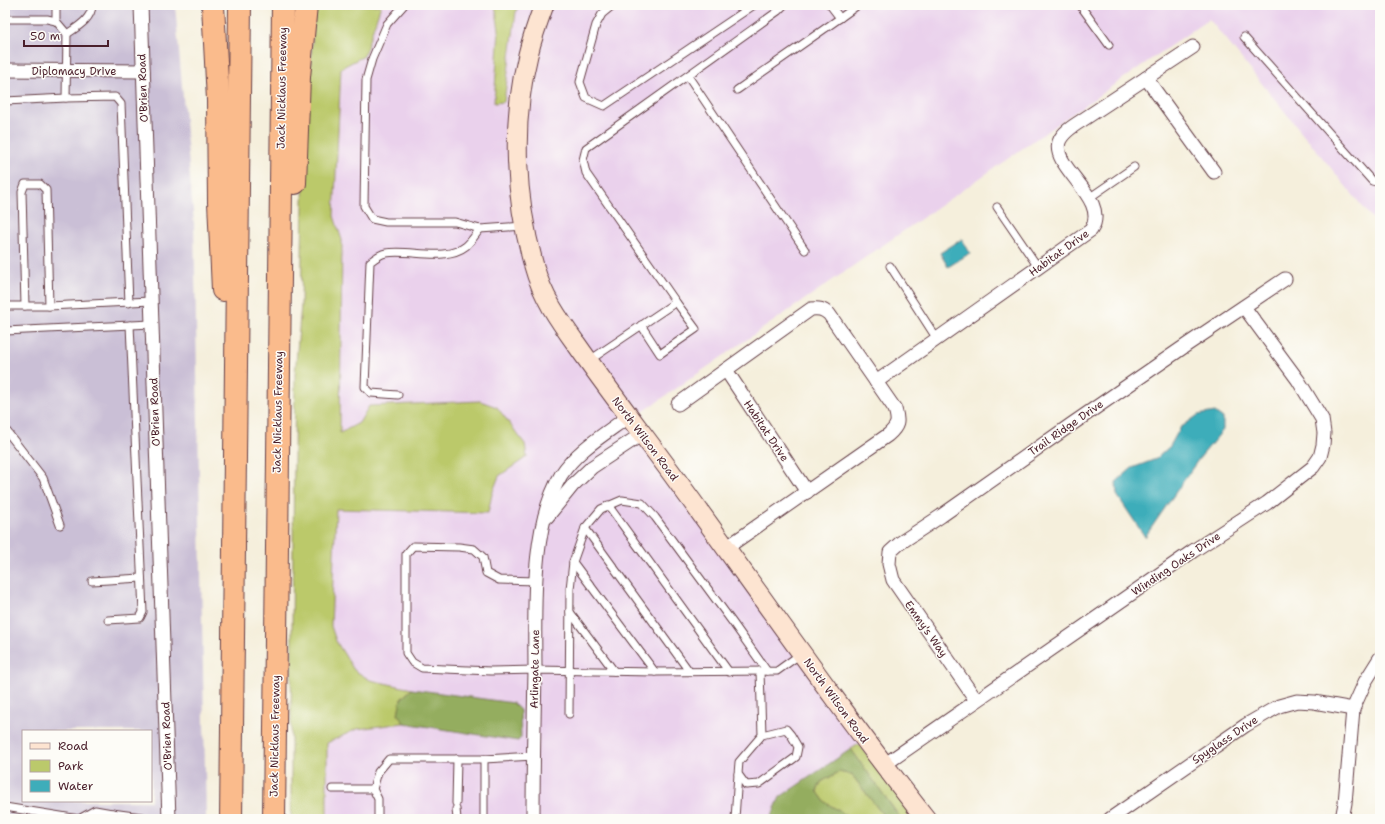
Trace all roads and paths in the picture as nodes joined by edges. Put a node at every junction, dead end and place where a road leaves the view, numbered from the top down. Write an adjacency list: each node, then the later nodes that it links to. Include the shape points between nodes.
1 (56, 5): 18 (lane)
2 (92, 5): 19 (lane, via 86,19)
3 (141, 5): 25 (street, O'Brien Road)
4 (213, 5): 65 (highway, via 218,100 219,202)
5 (240, 5): 65 (highway)
6 (283, 5): 56 (highway, Jack Nicklaus Freeway)
7 (306, 5): 56 (highway, via 299,77 291,293)
8 (404, 5): 37 (lane, via 388,24 372,59 366,80 364,206 372,219 386,222 455,222)
9 (544, 5): 36 (main road, North Wilson Road, via 528,54 519,106 518,166)
10 (613, 5): 11 (lane, via 602,14 596,25 580,82 586,98 604,106)
11 (754, 5)
12 (784, 5): 26 (lane)
13 (830, 5): 16 (lane)
14 (858, 5): 16 (lane)
15 (1080, 5): 21 (lane)
16 (840, 18): 28 (lane)
17 (5, 19): 18 (lane)
18 (56, 21): 19 (lane)
19 (67, 34): 24 (lane)
20 (1244, 37): 33 (lane, via 1372,181)
21 (1109, 45)
22 (1193, 47): 27 (street, Habitat Drive)
23 (5, 70): 24 (street, Diplomacy Drive)
24 (66, 71): 25 (street, Diplomacy Drive); 29 (lane)
25 (143, 71): 42 (street, O'Brien Road)
26 (688, 76): 38 (lane); 43 (lane, via 586,148 583,160 586,173)
27 (1146, 78): 32 (street); 34 (street, Habitat Drive, via 1069,129 1059,142 1061,157)
28 (737, 90)
29 (66, 98): 30 (lane); 44 (lane, via 114,97 121,104)
30 (5, 100)
31 (1134, 168): 34 (lane)
32 (1214, 172)
33 (1380, 183)
34 (1089, 198): 40 (street, Habitat Drive, via 1096,214 1091,230)
35 (997, 207): 40 (lane)
36 (524, 226): 37 (lane); 54 (main road, North Wilson Road, via 543,292)
37 (480, 229): 58 (lane, via 467,246 458,251 442,254 386,253 370,262 365,386 371,393)
38 (806, 250)
39 (890, 266): 53 (lane)
40 (1038, 268): 53 (street, Habitat Drive)
41 (1285, 279): 48 (street, Trail Ridge Drive)
42 (151, 301): 44 (lane); 50 (street, O'Brien Road)
43 (676, 302): 51 (lane); 51 (lane, via 696,329 660,354)
44 (129, 303): 47 (lane)
45 (5, 306): 46 (lane)
46 (25, 306): 47 (lane); 47 (lane, via 22,192 25,184 40,184 46,190)
47 (49, 306)
48 (1244, 308): 70 (street, Trail Ridge Drive, via 1188,344); 86 (street, Winding Oaks Drive, via 1298,380 1322,419 1324,433 1320,457 1313,467 1267,503)
49 (130, 324): 50 (lane); 52 (lane); 72 (lane)
50 (152, 324): 100 (street, O'Brien Road)
51 (641, 326): 54 (lane)
52 (5, 331)
53 (937, 339): 57 (street, Habitat Drive)
54 (588, 361): 60 (main road, North Wilson Road)
55 (726, 370): 57 (street, via 811,309 818,308 829,314); 59 (street); 63 (street, Habitat Drive)
56 (278, 381): 102 (highway, Jack Nicklaus Freeway)
57 (876, 382): 63 (street, via 895,409 898,419 895,428)
58 (398, 395)
59 (678, 404)
60 (629, 416): 62 (main road, North Wilson Road); 66 (street, Arlingate Lane, via 578,453 561,475)
61 (5, 429): 67 (lane, via 43,478)
62 (642, 434): 66 (street, Arlingate Lane, via 592,467); 69 (main road, North Wilson Road)
63 (806, 492): 69 (street)
64 (608, 505): 68 (lane, via 601,508); 82 (lane, via 622,500 642,503 734,623); 85 (lane)
65 (234, 511): 101 (highway)
66 (544, 520): 74 (street, Arlingate Lane, via 540,534)
67 (60, 525)
68 (585, 528): 71 (lane); 84 (lane)
69 (726, 548): 77 (main road, North Wilson Road)
70 (890, 552): 86 (street, Emmy's Way, via 889,564 893,580)
71 (573, 562): 75 (lane); 83 (lane)
72 (141, 578): 73 (lane); 76 (lane, via 143,612 140,618)
73 (92, 581)
74 (536, 581): 79 (street, Arlingate Lane); 79 (lane, via 499,580 486,573 483,557 474,549 413,546 406,554 406,653 412,662 422,668)
75 (570, 612): 80 (lane); 81 (lane)
76 (108, 620)
77 (802, 653): 82 (lane, via 777,671); 93 (main road, North Wilson Road)
78 (1380, 658): 87 (street, via 1365,682)
79 (535, 670): 80 (lane); 90 (street, Arlingate Lane)
80 (569, 671): 81 (lane); 88 (lane)
81 (614, 671): 83 (lane)
82 (764, 671): 85 (lane); 89 (lane)
83 (655, 672): 84 (lane)
84 (690, 672): 85 (lane)
85 (729, 672)
86 (976, 700): 93 (street, Winding Oaks Drive)
87 (1353, 710): 109 (street, Spyglass Drive, via 1298,701 1279,706 1246,725); 110 (street)
88 (569, 714)
89 (762, 735): 94 (lane, via 739,762); 94 (lane, via 786,729 798,747 796,757 759,784 746,784)
90 (534, 756): 92 (lane); 106 (street, Arlingate Lane)
91 (457, 759): 92 (lane); 96 (lane, via 389,759 378,772); 104 (lane)
92 (484, 759): 105 (lane)
93 (884, 765): 108 (main road, North Wilson Road)
94 (738, 774): 107 (lane)
95 (332, 789): 96 (lane)
96 (373, 789): 103 (lane, via 378,800)
97 (5, 807): 98 (lane, via 79,818 95,810)
98 (112, 816): 99 (lane)
99 (156, 819)
100 (169, 819)
101 (231, 819)
102 (274, 819)
103 (378, 819)
104 (457, 819)
105 (484, 819)
106 (533, 819)
107 (735, 819)
108 (926, 819)
109 (1110, 819)
110 (1342, 819)

